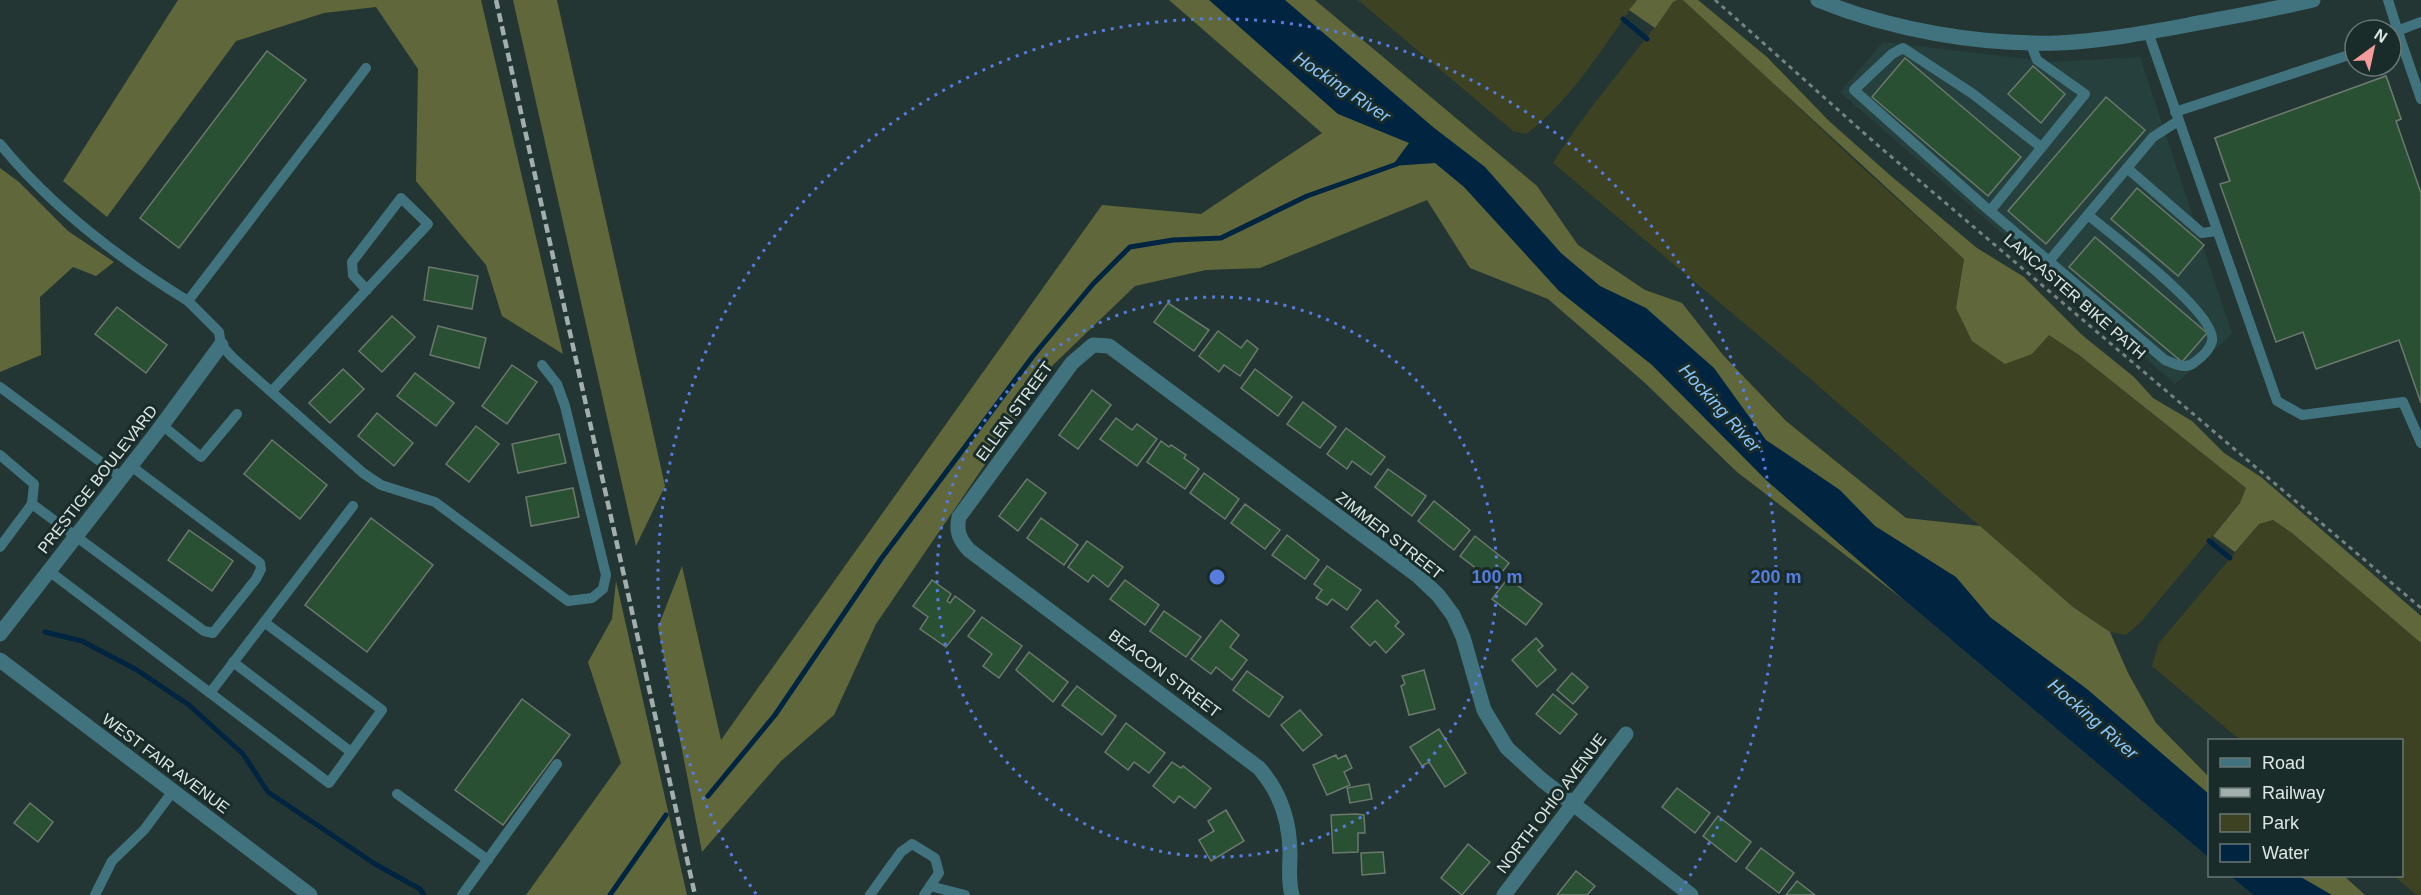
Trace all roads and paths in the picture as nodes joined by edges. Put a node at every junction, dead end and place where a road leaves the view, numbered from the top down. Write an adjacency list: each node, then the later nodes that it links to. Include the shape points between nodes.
1 (1715, 0): 42 (path, LANCASTER BIKE PATH, via 1874,142)
2 (1818, 0): 7 (street)
3 (2313, 0): 8 (street)
4 (2388, 0): 5 (lane)
5 (2392, 18)
6 (2421, 22): 9 (lane)
7 (1906, 27): 10 (street, via 1961,37); 11 (lane)
8 (2148, 32): 10 (street, via 2101,40); 16 (lane)
9 (2403, 32)
10 (2030, 42): 18 (lane, via 2037,60 2085,94)
11 (1903, 48): 18 (lane, via 1973,94); 20 (lane, via 1854,90)
12 (2403, 54): 15 (lane)
13 (2343, 57): 16 (lane)
14 (366, 68): 25 (lane)
15 (2421, 99)
16 (2177, 117): 19 (lane, via 2153,137); 22 (lane)
17 (0, 144): 25 (lane, via 52,202 151,279)
18 (2041, 147): 20 (lane)
19 (2127, 168): 21 (lane); 22 (lane, via 2202,233)
20 (1990, 211): 23 (lane)
21 (2088, 215): 23 (lane); 23 (lane, via 2189,300 2210,324 2213,340 2205,356 2191,366 2165,360)
22 (2217, 231): 33 (lane, via 2277,401 2302,416 2403,402)
23 (2050, 260)
24 (367, 290): 24 (lane, via 353,275 352,262 401,198 428,225); 30 (lane)
25 (188, 301): 26 (lane, via 219,333)
26 (221, 345): 30 (lane); 32 (street, PRESTIGE BOULEVARD)
27 (1109, 346): 38 (street, ELLEN STREET, via 1093,345 1072,363); 53 (street, ZIMMER STREET, via 1438,595 1463,637 1478,694 1494,730 1522,764)
28 (542, 365): 30 (lane, via 557,384 565,406 606,574 603,589 592,598 568,601 435,502 372,479)
29 (0, 387): 35 (lane)
30 (272, 391)
31 (237, 414): 32 (lane, via 201,457)
32 (162, 425): 35 (street, PRESTIGE BOULEVARD)
33 (2421, 443)
34 (0, 455): 36 (lane, via 34,484)
35 (126, 471): 39 (street, PRESTIGE BOULEVARD); 39 (lane, via 260,563 261,569 250,587 213,633 204,631)
36 (32, 504): 39 (lane); 40 (lane)
37 (353, 507): 43 (lane)
38 (959, 517): 61 (street, BEACON STREET, via 960,540 969,550 1260,768 1286,812)
39 (76, 536): 41 (street, PRESTIGE BOULEVARD)
40 (0, 547)
41 (49, 571): 44 (street, PRESTIGE BOULEVARD); 47 (lane)
42 (2421, 608)
43 (264, 622): 46 (lane); 49 (lane, via 382,710)
44 (0, 634)
45 (0, 660): 51 (street, WEST FAIR AVENUE)
46 (233, 662): 47 (lane); 49 (lane)
47 (210, 693): 49 (lane, via 329,783)
48 (1626, 734): 53 (street, NORTH OHIO AVENUE)
49 (351, 753)
50 (557, 764): 54 (lane)
51 (173, 791): 56 (lane, via 144,830 111,861); 57 (street, WEST FAIR AVENUE)
52 (397, 794): 54 (lane)
53 (1574, 805): 62 (street, NORTH OHIO AVENUE); 63 (street, ZIMMER STREET)
54 (488, 860): 58 (lane)
55 (927, 891): 59 (lane, via 939,873 935,858 912,844 901,852); 60 (lane)
56 (94, 895)
57 (310, 895)
58 (462, 895)
59 (870, 895)
60 (965, 895)
61 (1292, 895)
62 (1504, 895)
63 (1691, 895)

